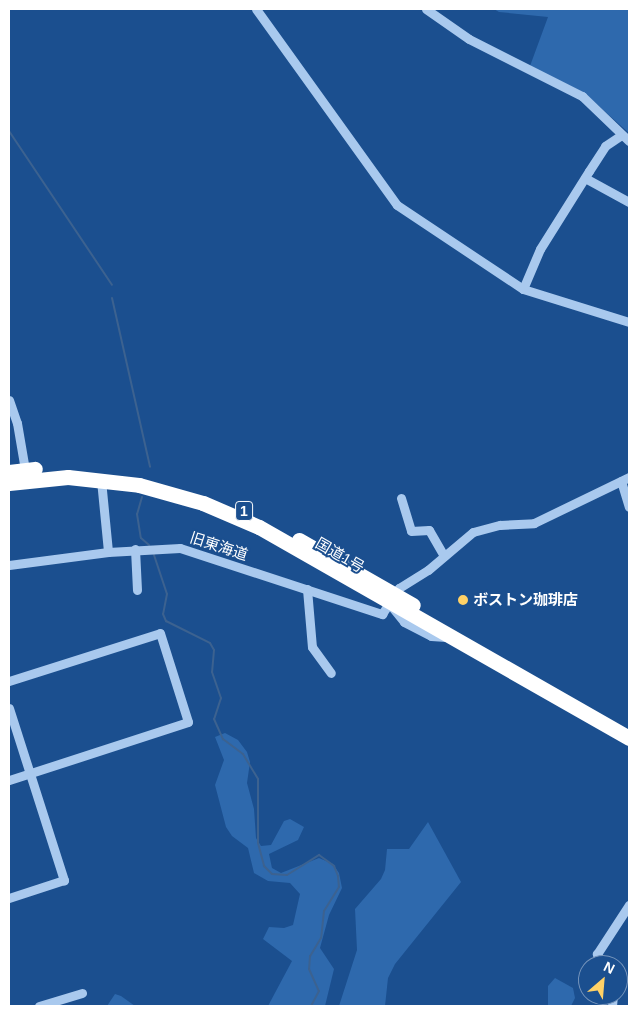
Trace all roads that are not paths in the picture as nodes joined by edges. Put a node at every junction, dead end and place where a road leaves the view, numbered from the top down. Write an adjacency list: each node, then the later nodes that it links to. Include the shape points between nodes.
1 (256, 9): 7 (street, via 389,198 428,228)
2 (426, 9): 3 (street, via 469,39 582,96)
3 (620, 136): 4 (street); 5 (street, via 606,146)
4 (629, 142)
5 (585, 178): 6 (street); 7 (street, via 540,249)
6 (629, 202)
7 (523, 289): 8 (street)
8 (629, 322)
9 (9, 400): 10 (street, via 17,423)
10 (25, 470): 11 (highway, 国道1号 / 1); 17 (highway, 国道1号 / 1, via 74,468 112,471 181,485)
11 (9, 472)
12 (625, 479): 16 (street); 20 (street, via 534,523 500,525 473,532)
13 (101, 480): 14 (highway, 国道1号 / 1, via 48,477); 17 (highway, 国道1号 / 1, via 178,494); 19 (street)
14 (9, 483)
15 (401, 498): 20 (street, via 411,531 429,530)
16 (629, 507)
17 (231, 509): 24 (highway, 国道1号 / 1)
18 (136, 549): 19 (street, 旧東海道); 22 (street, 旧東海道, via 180,548); 23 (street)
19 (108, 552): 21 (street, 旧東海道)
20 (444, 556): 24 (street)
21 (9, 564)
22 (307, 588): 24 (street, 旧東海道); 26 (street, via 312,647)
23 (137, 590)
24 (389, 604): 25 (highway, 国道1号 / 1); 25 (street, via 404,622 431,636); 29 (highway, 国道1号 / 1)
25 (451, 638): 29 (highway, 国道1号 / 1)
26 (331, 673)
27 (9, 681): 32 (street, via 160,633 188,722)
28 (9, 708): 32 (street)
29 (586, 709): 30 (highway, 国道1号 / 1)
30 (619, 726): 31 (highway, 国道1号 / 1)
31 (629, 738)
32 (30, 773): 33 (street); 34 (street, via 64,880)
33 (9, 780)
34 (9, 898)
35 (629, 905): 36 (street)
36 (598, 955)
37 (82, 992): 38 (street)
38 (39, 1006)

